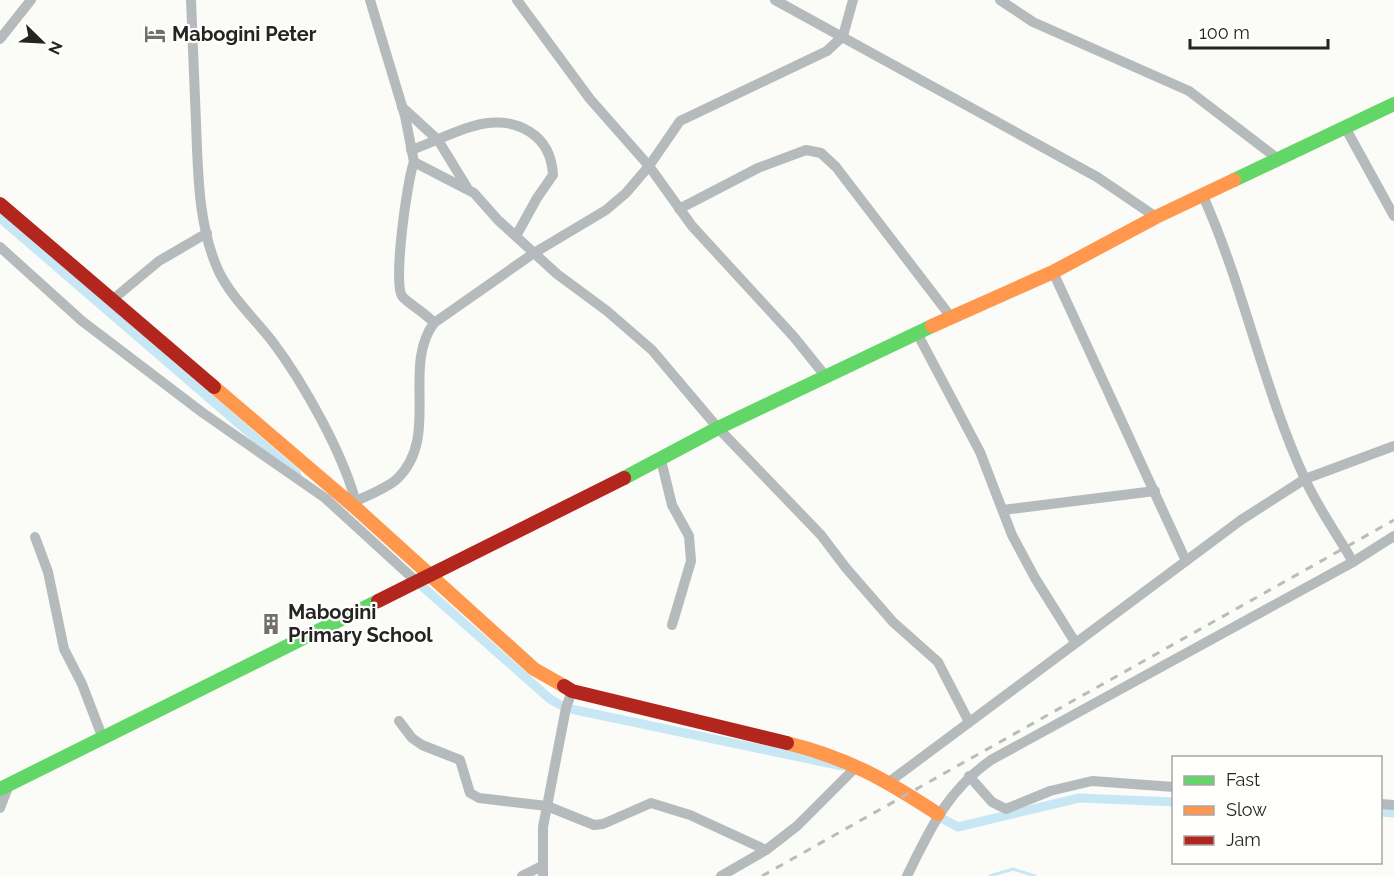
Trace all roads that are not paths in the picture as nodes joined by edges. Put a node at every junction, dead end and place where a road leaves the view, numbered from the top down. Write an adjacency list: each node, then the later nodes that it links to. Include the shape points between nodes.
1 (31, 0): 9 (street)
2 (191, 0): 24 (street, via 199,183)
3 (370, 0): 11 (street)
4 (517, 0): 17 (street, via 590,99)
5 (775, 0): 8 (street)
6 (853, 0): 8 (street)
7 (1000, 0): 15 (street, via 1033,22 1189,91)
8 (843, 36): 17 (street, via 826,51 680,121); 23 (street, via 1097,177)
9 (0, 39)
10 (1394, 104): 12 (street)
11 (402, 107): 13 (street); 14 (street)
12 (1346, 129): 15 (street); 22 (street)
13 (438, 140): 14 (street); 18 (street); 25 (street, via 496,120 522,127 538,137 551,157 553,175)
14 (411, 150): 16 (street)
15 (1278, 159): 19 (street)
16 (414, 162): 18 (street); 31 (street, via 399,256 400,290)
17 (649, 166): 21 (street); 27 (street, via 606,210)
18 (468, 189): 25 (street)
19 (1203, 196): 23 (street); 37 (street, via 1223,240 1243,309)
20 (0, 204): 29 (street)
21 (679, 209): 30 (street, via 758,168 814,150 841,172); 33 (street)
22 (1394, 216)
23 (1156, 217): 28 (street)
24 (207, 233): 29 (street, via 159,261); 39 (street, via 229,288 273,342 318,417)
25 (516, 237): 27 (street)
26 (0, 247): 46 (street, via 82,321 203,413 325,498)
27 (534, 253): 31 (street); 34 (street, via 652,350)
28 (1053, 272): 30 (street); 38 (street)
29 (112, 300): 39 (street)
30 (951, 317): 32 (street)
31 (434, 323): 39 (street, via 427,334 422,359 419,438 412,458 397,479)
32 (916, 333): 33 (street); 40 (street, via 980,452)
33 (827, 378): 34 (street)
34 (718, 428): 36 (street); 51 (street, via 821,535 893,622 938,662)
35 (1394, 446): 37 (street)
36 (661, 460): 45 (street); 47 (street, via 672,504 690,544 691,561)
37 (1305, 479): 43 (street); 44 (street)
38 (1155, 491): 40 (street); 43 (street)
39 (357, 506): 45 (street)
40 (1003, 510): 48 (street, via 1035,578)
41 (1394, 536): 44 (street)
42 (35, 537): 52 (street, via 48,572 64,649)
43 (1186, 561): 48 (street)
44 (1353, 562): 54 (street, via 1102,698)
45 (431, 574): 46 (street); 49 (street, via 534,669)
46 (417, 582): 52 (street)
47 (672, 625)
48 (1075, 642): 51 (street)
49 (572, 691): 53 (street, via 830,754); 58 (street)
50 (399, 721): 58 (street, via 422,745 460,760 466,786 473,796)
51 (969, 722): 55 (street)
52 (102, 736): 56 (street)
53 (854, 769): 55 (street); 61 (street, via 820,806)
54 (969, 776): 57 (street, via 992,802 1006,809 1060,788 1092,781); 60 (street)
55 (889, 782): 60 (street)
56 (4, 787): 59 (street)
57 (1172, 787)
58 (547, 806): 61 (street, via 594,825 651,803 690,815); 62 (street)
59 (0, 808)
60 (938, 814): 65 (street)
61 (766, 850): 64 (street)
62 (542, 871): 63 (street)
63 (522, 876)
64 (721, 876)
65 (907, 876)

